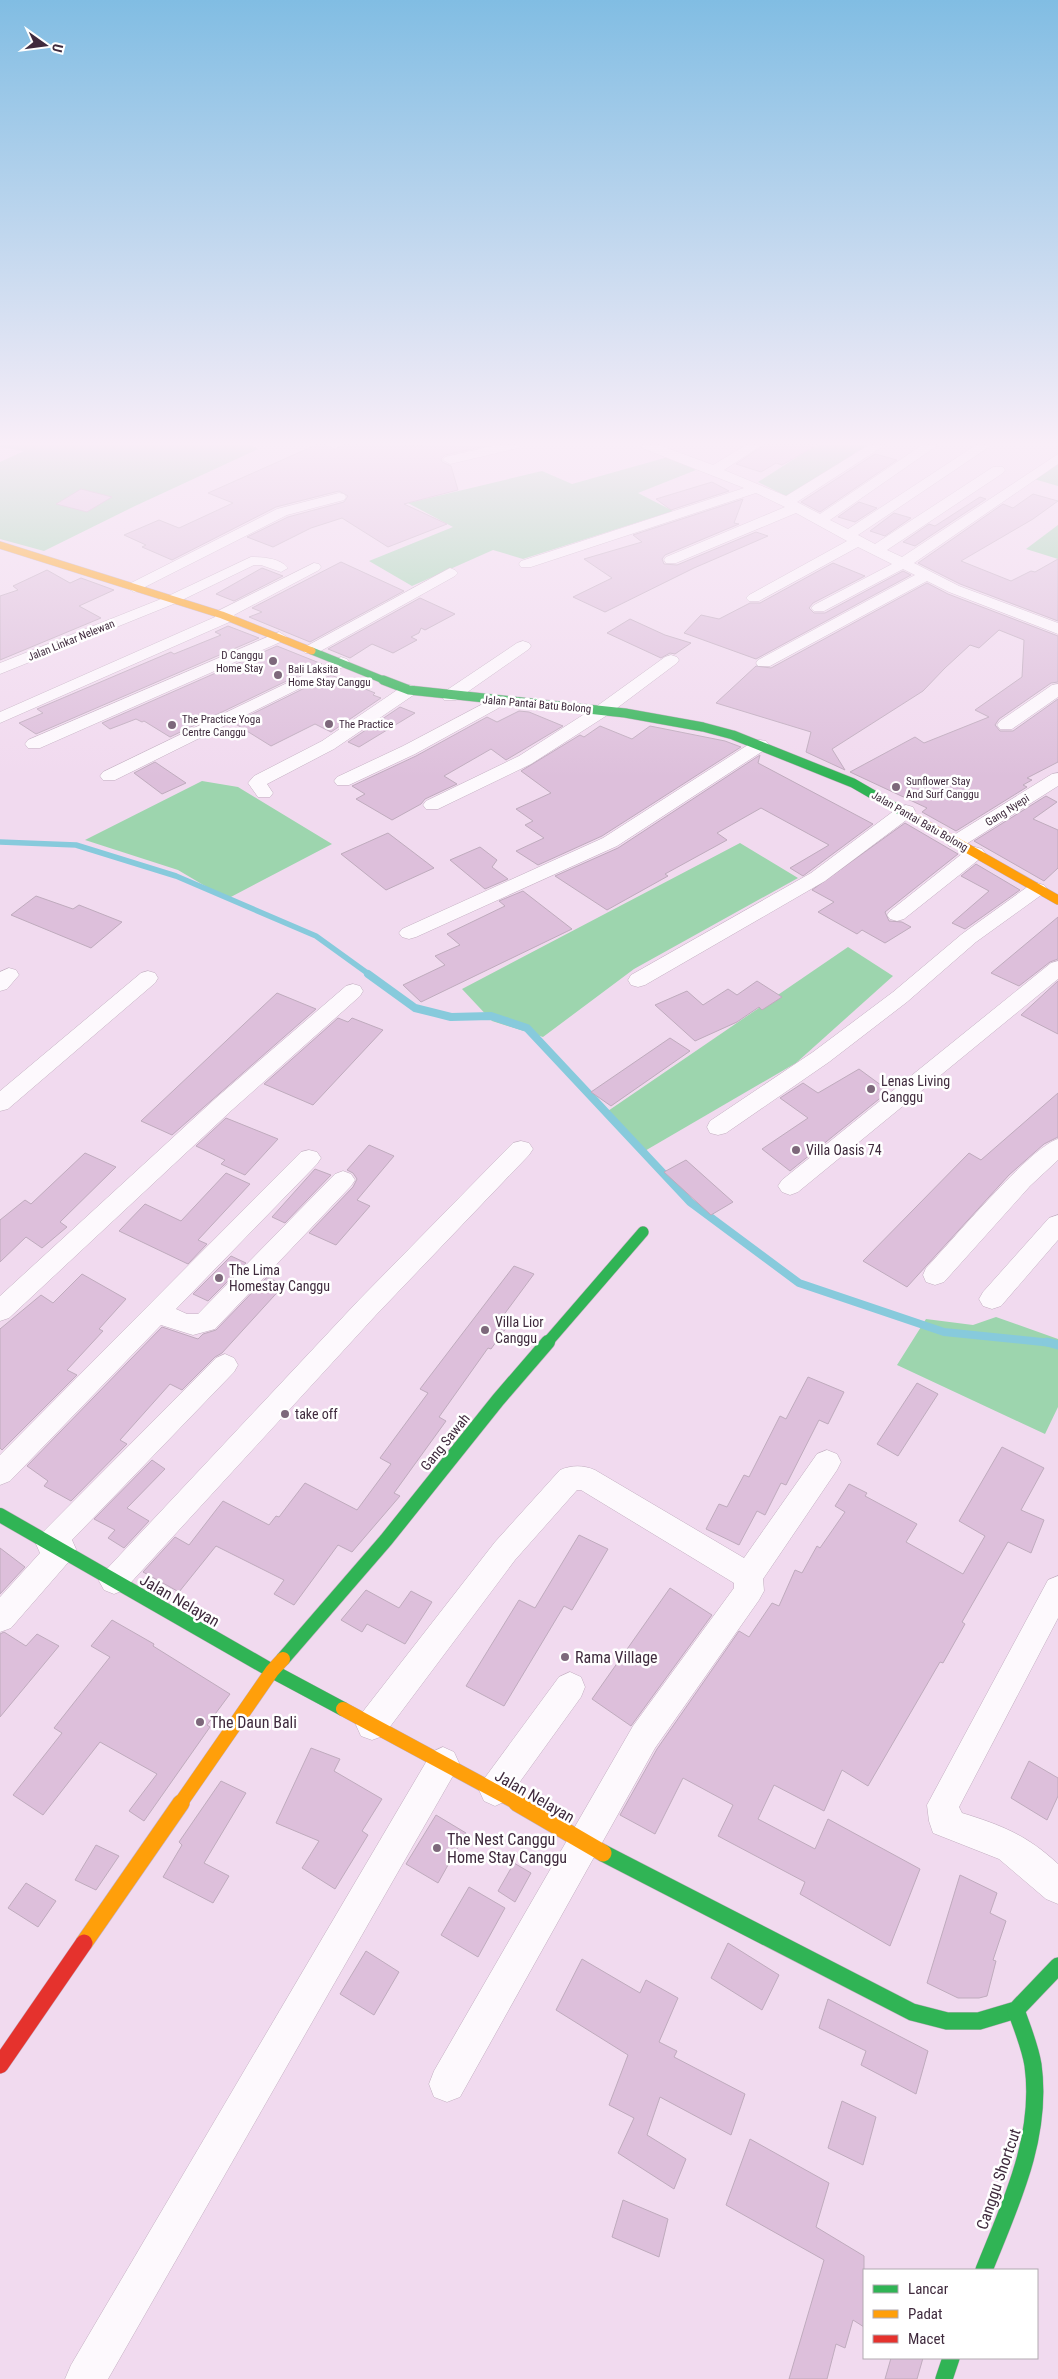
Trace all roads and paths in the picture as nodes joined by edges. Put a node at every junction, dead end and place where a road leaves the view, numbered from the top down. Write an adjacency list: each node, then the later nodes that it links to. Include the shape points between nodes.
1 (35, 556): 15 (street, Jalan Pantai Batu Bolong)
2 (195, 556): 15 (street)
3 (550, 556): 10 (street)
4 (679, 556): 8 (street)
5 (823, 556): 16 (street)
6 (889, 556): 9 (street)
7 (914, 556): 9 (street)
8 (670, 560)
9 (904, 563): 14 (street); 18 (street)
10 (526, 564)
11 (314, 567): 19 (street)
12 (281, 568): 17 (street, Jalan Linkar Nelewan, via 263,561 251,561)
13 (450, 572): 23 (street)
14 (927, 575): 20 (street, via 954,589); 26 (street)
15 (134, 587): 17 (street, Jalan Pantai Batu Bolong)
16 (754, 598)
17 (171, 600): 19 (street, Jalan Pantai Batu Bolong); 27 (street, Jalan Linkar Nelewan)
18 (819, 608)
19 (225, 616): 21 (street, Jalan Pantai Batu Bolong); 33 (street)
20 (1058, 629)
21 (279, 638): 23 (street, Jalan Pantai Batu Bolong); 35 (street)
22 (524, 646): 30 (street)
23 (311, 650): 25 (street, Jalan Pantai Batu Bolong)
24 (671, 660): 32 (street)
25 (341, 662): 28 (street, Jalan Pantai Batu Bolong); 37 (street)
26 (764, 663)
27 (0, 669)
28 (410, 690): 30 (street, Jalan Pantai Batu Bolong); 40 (street, via 328,745 260,780 257,783)
29 (1058, 690): 34 (street)
30 (450, 696): 31 (street, Jalan Pantai Batu Bolong)
31 (498, 701): 32 (street, Jalan Pantai Batu Bolong); 39 (street, via 409,750)
32 (603, 710): 36 (street, Jalan Pantai Batu Bolong, via 703,727); 41 (street, via 525,760)
33 (0, 718)
34 (1006, 725)
35 (34, 744)
36 (760, 745): 42 (street, Jalan Pantai Batu Bolong, via 853,784); 48 (street, via 610,842)
37 (109, 776)
38 (1058, 778): 43 (street, Gang Nyepi)
39 (343, 781)
40 (264, 793)
41 (432, 805)
42 (906, 811): 43 (street, Jalan Pantai Batu Bolong); 51 (street, via 818,877)
43 (956, 842): 44 (street, Jalan Pantai Batu Bolong)
44 (974, 853): 45 (street, Jalan Pantai Batu Bolong); 47 (street)
45 (1037, 889): 46 (street, Jalan Pantai Batu Bolong); 54 (street, via 969,938 900,997 828,1051)
46 (1058, 900)
47 (897, 915)
48 (410, 933)
49 (1058, 968): 59 (street)
50 (148, 978): 53 (street)
51 (638, 980)
52 (353, 991): 64 (street, via 224,1104)
53 (0, 1103)
54 (718, 1127)
55 (1058, 1147): 62 (street, via 1022,1180)
56 (521, 1149): 72 (street, via 367,1308)
57 (309, 1158): 65 (street)
58 (343, 1180): 65 (street, via 206,1322 184,1325)
59 (790, 1186)
60 (1058, 1224): 63 (street)
61 (643, 1232): 75 (street, Gang Sawah, via 498,1400 386,1540)
62 (935, 1275)
63 (992, 1299)
64 (0, 1311)
65 (158, 1312): 68 (street)
66 (225, 1365): 70 (street)
67 (827, 1462): 71 (street)
68 (0, 1473)
69 (0, 1515): 70 (street, Jalan Nelayan)
70 (56, 1546): 72 (street, Jalan Nelayan); 74 (street)
71 (748, 1576): 77 (street, via 585,1478 570,1478 505,1551); 80 (street, via 749,1591 644,1737)
72 (114, 1581): 75 (street, Jalan Nelayan)
73 (1058, 1589): 81 (street, via 943,1805 945,1821 959,1830 994,1839 1028,1859)
74 (0, 1618)
75 (272, 1671): 77 (street, Jalan Nelayan); 84 (street, Gang Sawah)
76 (570, 1688): 79 (street)
77 (372, 1725): 78 (street, Jalan Nelayan)
78 (443, 1763): 79 (street, Jalan Nelayan); 88 (street)
79 (495, 1790): 80 (street, Jalan Nelayan)
80 (584, 1844): 83 (street, Jalan Nelayan, via 912,2012 948,2021 979,2021); 85 (street)
81 (1058, 1887)
82 (1058, 1966): 83 (street, Jalan Nelayan)
83 (1016, 2010): 86 (street, Canggu Shortcut, via 1033,2066 1032,2138)
84 (0, 2065)
85 (447, 2084)
86 (984, 2269)
87 (952, 2359): 89 (street)
88 (85, 2379)
89 (944, 2379)

